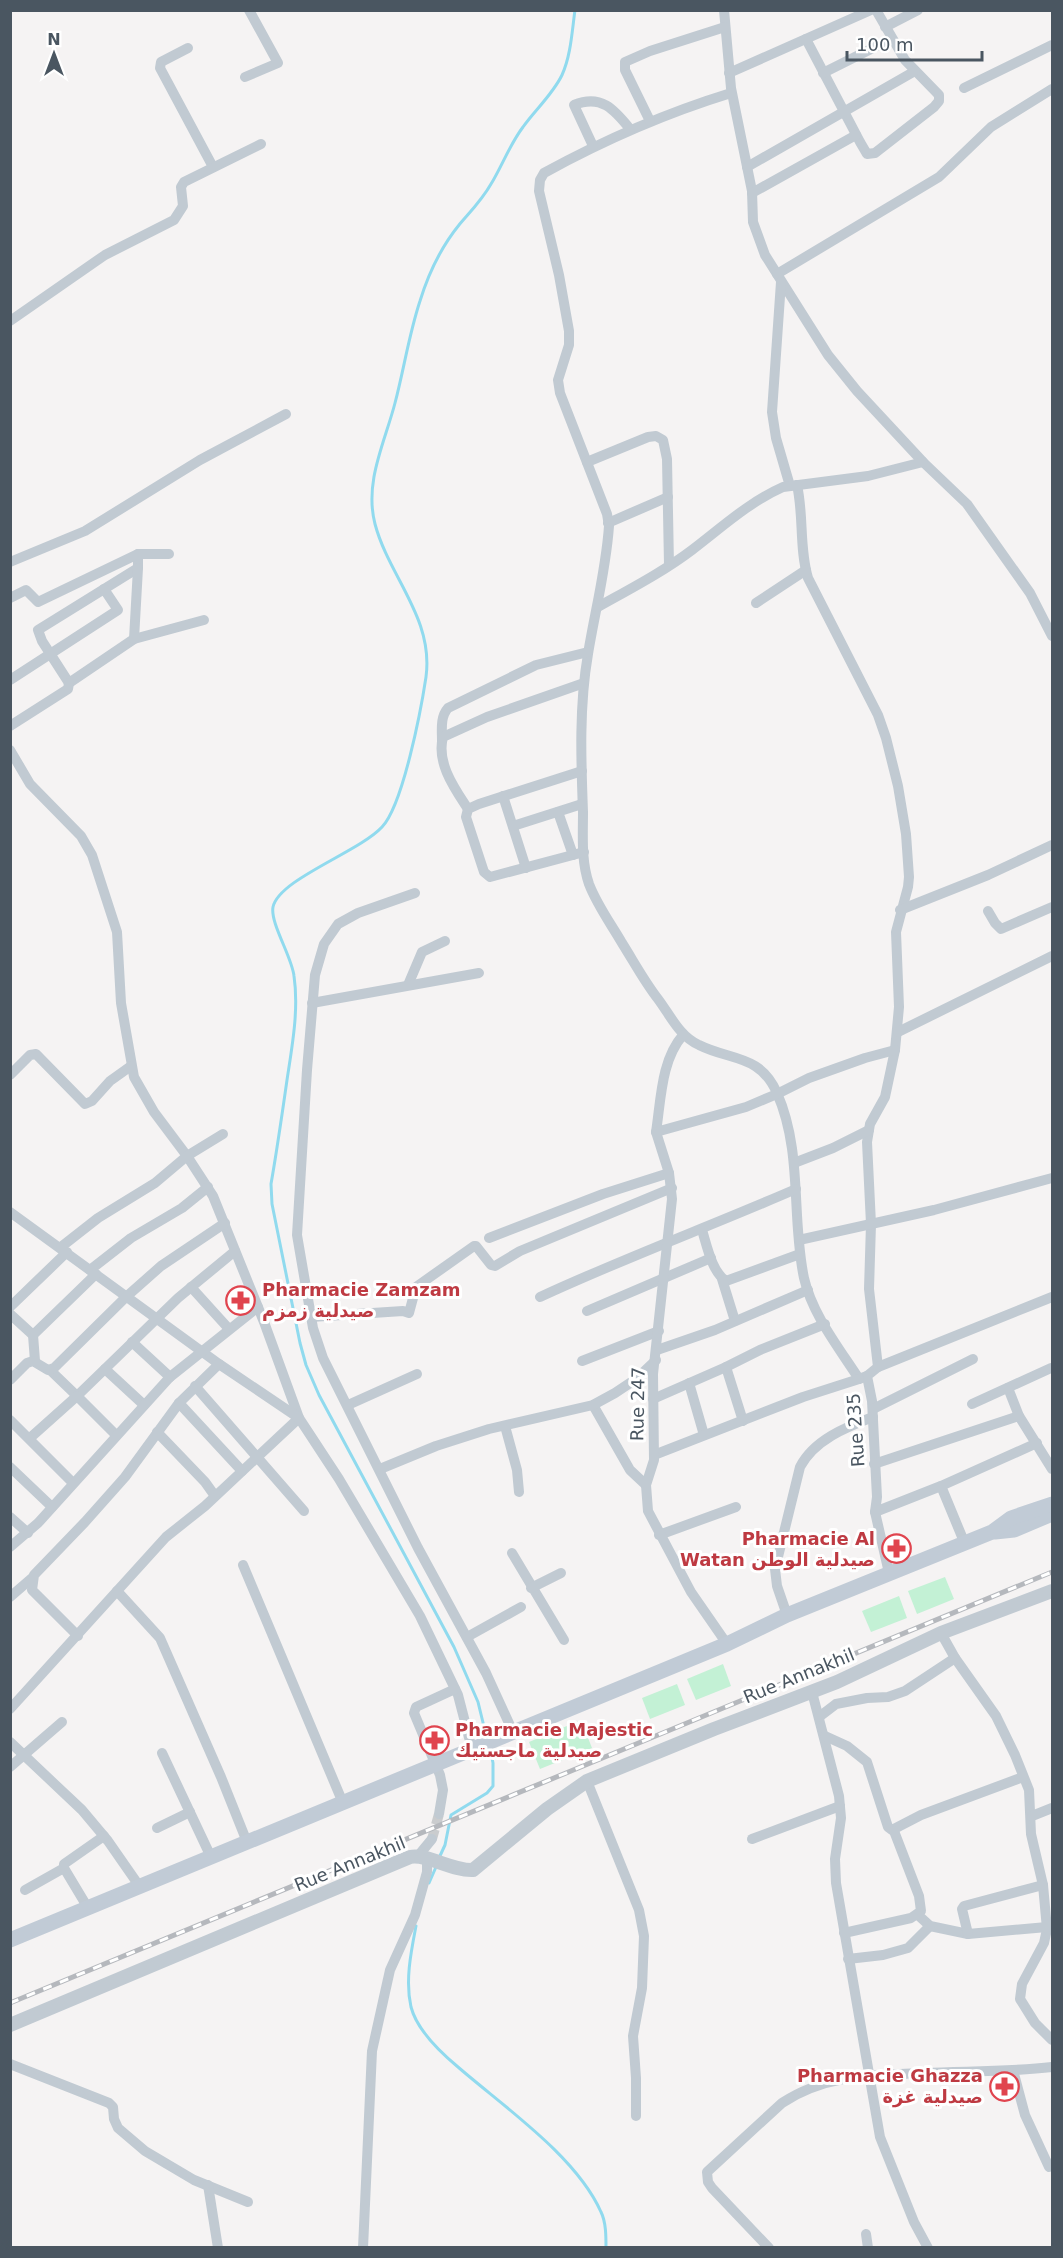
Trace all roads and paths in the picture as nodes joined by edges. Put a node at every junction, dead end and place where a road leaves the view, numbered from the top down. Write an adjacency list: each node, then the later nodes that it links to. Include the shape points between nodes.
1 (249, 10): 15 (street, via 278,63)
2 (724, 10): 6 (street)
3 (871, 10): 8 (street)
4 (876, 10): 7 (street)
5 (918, 10): 7 (street)
6 (725, 27): 13 (street); 20 (street, via 625,63)
7 (885, 27): 9 (street)
8 (806, 39): 13 (street); 14 (street)
9 (891, 39): 12 (street); 14 (street)
10 (1053, 45): 16 (street)
11 (188, 48): 25 (street, via 161,62 160,68)
12 (915, 70): 19 (street); 22 (street, via 939,95 934,107 875,153 867,154)
13 (729, 72): 18 (street)
14 (824, 73): 19 (street)
15 (245, 77)
16 (964, 88)
17 (1053, 89): 28 (street, via 991,127 939,177)
18 (731, 93): 20 (street); 26 (street)
19 (844, 112): 22 (street); 26 (street)
20 (650, 121): 21 (street)
21 (630, 129): 24 (street); 24 (street, via 608,106 594,100 574,105)
22 (856, 135): 27 (street)
23 (261, 144): 25 (street)
24 (593, 146): 31 (street, via 544,173 539,191 569,331 558,385)
25 (213, 167): 29 (street, via 182,184 183,206 174,220 105,255)
26 (747, 167): 27 (street)
27 (752, 193): 28 (street, via 753,222 765,255)
28 (779, 278): 32 (street, via 828,355); 33 (street, via 772,412 776,438)
29 (10, 321)
30 (286, 414): 38 (street, via 200,460 85,531)
31 (586, 462): 34 (street, via 648,437 659,437 666,447); 35 (street)
32 (922, 462): 33 (street, via 868,476); 49 (street, via 967,504 1030,593)
33 (793, 486): 39 (street, via 776,490 738,513); 41 (street, via 801,505)
34 (668, 497): 35 (street); 39 (street)
35 (608, 523): 45 (street)
36 (138, 554): 37 (street); 40 (street); 43 (street, via 38,602 26,590)
37 (169, 554)
38 (10, 562)
39 (669, 565): 45 (street)
40 (138, 568): 42 (street); 47 (street)
41 (806, 570): 44 (street); 70 (street, via 886,738 907,849 908,887)
42 (104, 589): 46 (street); 52 (street, via 38,630)
43 (10, 598)
44 (756, 603)
45 (598, 607): 51 (street)
46 (118, 610): 47 (street, via 125,618); 52 (street)
47 (134, 620): 50 (street)
48 (204, 620): 50 (street)
49 (1053, 636)
50 (134, 639): 54 (street)
51 (588, 652): 55 (street); 57 (street, via 536,665 448,708 444,712)
52 (50, 654): 53 (street); 54 (street)
53 (10, 680)
54 (69, 683): 56 (street, via 68,689)
55 (584, 683): 57 (street, via 466,726); 59 (street)
56 (10, 726)
57 (442, 741): 62 (street, via 444,762)
58 (10, 750): 80 (street, via 30,784 81,836 93,855 117,932 118,981)
59 (582, 771): 60 (street); 61 (street)
60 (503, 796): 62 (street); 64 (street)
61 (582, 804): 63 (street); 66 (street)
62 (468, 809): 67 (street, via 467,822 486,875 494,877)
63 (558, 812): 64 (street); 66 (street)
64 (513, 826): 67 (street)
65 (1053, 844): 70 (street)
66 (578, 853): 67 (street); 78 (street, via 600,905 644,981)
67 (526, 868)
68 (415, 893): 76 (street, via 338,924 320,957)
69 (1053, 908): 71 (street, via 1001,929)
70 (900, 910): 77 (street, via 896,943)
71 (988, 911)
72 (445, 941): 75 (street, via 422,952)
73 (1053, 956): 77 (street)
74 (479, 973): 75 (street)
75 (408, 985): 76 (street)
76 (312, 1004): 116 (street, via 297,1219 299,1255)
77 (898, 1032): 79 (street)
78 (683, 1035): 82 (street, via 699,1045 755,1065 765,1072); 85 (street, via 670,1057)
79 (895, 1050): 82 (street, via 799,1082); 83 (street, via 885,1097)
80 (131, 1066): 81 (street, via 85,1104 36,1054); 86 (street, via 138,1088)
81 (10, 1075)
82 (777, 1094): 85 (street); 87 (street, via 792,1142)
83 (869, 1130): 87 (street); 95 (street)
84 (223, 1134): 86 (street)
85 (657, 1137): 88 (street, Rue 247)
86 (187, 1156): 90 (street); 100 (street, via 155,1183 98,1218)
87 (794, 1163): 92 (street)
88 (669, 1173): 91 (street, Rue 247); 97 (street)
89 (1053, 1178): 95 (street)
90 (208, 1187): 94 (street); 104 (street, via 131,1239)
91 (672, 1188): 99 (street, Rue 247); 116 (street, via 520,1251 495,1266 474,1246 416,1287 409,1313)
92 (796, 1189): 96 (street); 98 (street)
93 (10, 1212): 100 (street)
94 (225, 1223): 101 (street); 109 (street, via 161,1266)
95 (871, 1224): 98 (street); 132 (street, via 869,1289)
96 (702, 1230): 99 (street); 103 (street)
97 (489, 1238)
98 (800, 1240): 102 (street)
99 (669, 1243): 105 (street, Rue 247); 110 (street)
100 (64, 1250): 104 (street); 112 (street)
101 (235, 1251): 107 (street); 113 (street)
102 (800, 1254): 106 (street, via 731,1281); 108 (street)
103 (711, 1258): 105 (street); 106 (street)
104 (93, 1272): 109 (street); 122 (street)
105 (664, 1277): 114 (street); 121 (street, Rue 247)
106 (722, 1279): 118 (street)
107 (191, 1287): 117 (street); 120 (street)
108 (808, 1290): 118 (street); 119 (street)
109 (126, 1297): 117 (street); 136 (street)
110 (540, 1297)
111 (1053, 1297): 132 (street, Rue 235)
112 (10, 1307)
113 (258, 1307): 120 (street); 153 (street)
114 (587, 1311)
115 (10, 1314): 122 (street)
116 (311, 1317): 149 (street, via 323,1358)
117 (156, 1319): 123 (street); 124 (street)
118 (735, 1321): 125 (street)
119 (825, 1324): 131 (street); 139 (street)
120 (229, 1329): 124 (street)
121 (659, 1331): 125 (street, Rue 247); 129 (street)
122 (33, 1335): 128 (street)
123 (132, 1342): 135 (street); 138 (street)
124 (200, 1351): 130 (street); 138 (street)
125 (656, 1355): 145 (street, Rue 247); 150 (street, via 636,1379)
126 (973, 1359): 151 (street)
127 (10, 1360): 134 (street)
128 (35, 1361): 134 (street); 136 (street)
129 (582, 1361)
130 (219, 1364): 142 (street); 153 (street)
131 (726, 1367): 141 (street); 155 (street)
132 (878, 1367): 139 (street, Rue 235)
133 (1051, 1368): 143 (street)
134 (20, 1369): 140 (street)
135 (105, 1369): 144 (street); 148 (street)
136 (50, 1370): 144 (street)
137 (417, 1374): 149 (street)
138 (170, 1377): 148 (street)
139 (863, 1378): 151 (street, Rue 235); 155 (street)
140 (10, 1380)
141 (688, 1383): 145 (street); 159 (street)
142 (195, 1386): 146 (street); 163 (street)
143 (1008, 1388): 147 (street); 152 (street)
144 (76, 1396): 158 (street); 160 (street)
145 (653, 1399): 162 (street, Rue 247)
146 (179, 1403): 157 (street); 168 (street)
147 (972, 1404)
148 (144, 1405): 158 (street)
149 (348, 1405): 166 (street)
150 (593, 1405): 156 (street); 170 (street, via 630,1470)
151 (873, 1413): 164 (street, Rue 235); 196 (street, via 818,1444 800,1467 775,1569)
152 (1019, 1416): 161 (street); 164 (street)
153 (299, 1418): 163 (street); 203 (street, via 420,1616)
154 (10, 1420): 160 (street)
155 (743, 1421): 159 (street)
156 (505, 1426): 166 (street, via 436,1446); 172 (street)
157 (157, 1432): 173 (street); 190 (street, via 125,1477)
158 (116, 1436): 169 (street)
159 (704, 1436): 162 (street)
160 (30, 1438): 169 (street)
161 (1037, 1443): 167 (street); 171 (street)
162 (654, 1455): 170 (street, Rue 247)
163 (257, 1458): 168 (street); 177 (street)
164 (874, 1464): 178 (street, Rue 235, via 878,1497)
165 (10, 1467): 175 (street)
166 (380, 1469): 199 (street)
167 (1053, 1469)
168 (242, 1471): 173 (street)
169 (73, 1483): 175 (street)
170 (646, 1485): 183 (street, Rue 247, via 648,1511)
171 (941, 1486): 178 (street); 184 (street)
172 (519, 1492)
173 (215, 1496): 192 (street, via 166,1537)
174 (1053, 1504): 181 (main road, via 1011,1518)
175 (52, 1507): 182 (street)
176 (736, 1507): 183 (street)
177 (304, 1511)
178 (874, 1512): 189 (street, Rue 235)
179 (1053, 1514): 181 (main road, via 1014,1530)
180 (10, 1517): 182 (street)
181 (992, 1532): 184 (main road)
182 (28, 1533): 185 (street)
183 (659, 1535): 201 (street, Rue 247, via 691,1592)
184 (964, 1544): 189 (main road)
185 (10, 1547)
186 (512, 1554): 191 (street)
187 (243, 1565): 218 (street)
188 (561, 1573): 191 (street)
189 (889, 1573): 196 (main road)
190 (32, 1578): 194 (street); 198 (street, via 32,1590)
191 (531, 1588): 200 (street)
192 (117, 1591): 198 (street); 229 (street, via 160,1638)
193 (1053, 1591): 197 (street, Rue Annakhil)
194 (10, 1597)
195 (521, 1607): 199 (street)
196 (787, 1615): 201 (main road)
197 (941, 1633): 202 (street); 204 (street, Rue Annakhil)
198 (78, 1636): 205 (street)
199 (467, 1637): 208 (street)
200 (564, 1640)
201 (727, 1644): 208 (main road)
202 (955, 1658): 206 (street, via 905,1691 836,1704); 216 (street, via 996,1716)
203 (455, 1689): 211 (street); 214 (street, via 416,1707 414,1713)
204 (812, 1692): 206 (street); 217 (street, Rue Annakhil)
205 (10, 1709)
206 (819, 1717): 209 (street)
207 (62, 1722): 213 (street)
208 (513, 1732): 211 (main road)
209 (825, 1736): 219 (street); 225 (street, via 847,1746 867,1762 888,1827)
210 (10, 1742): 213 (street)
211 (476, 1747): 214 (main road)
212 (162, 1754): 221 (street)
213 (25, 1755): 215 (street); 226 (street)
214 (436, 1764): 218 (main road); 222 (street, via 442,1790)
215 (10, 1767)
216 (1023, 1777): 223 (street); 225 (street, via 921,1815)
217 (587, 1781): 231 (street, Rue Annakhil, via 473,1870); 250 (street, via 639,1910 644,1936 642,1988 633,2036)
218 (343, 1803): 229 (main road)
219 (840, 1806): 228 (street); 240 (street, via 835,1875)
220 (1053, 1808): 223 (street)
221 (190, 1812): 224 (street); 230 (street)
222 (439, 1814)
223 (1032, 1816): 233 (street, via 1031,1834)
224 (157, 1828)
225 (894, 1831): 237 (street, via 921,1903)
226 (104, 1836): 232 (street, via 66,1860); 234 (street)
227 (432, 1839): 231 (street)
228 (752, 1839)
229 (247, 1842): 230 (main road)
230 (211, 1857): 234 (main road)
231 (427, 1859): 244 (street, Rue Annakhil, via 390,1866); 256 (street, via 415,1916 390,1970 372,2051)
232 (64, 1868): 235 (street); 236 (street)
233 (1043, 1885): 238 (street); 241 (street, via 964,1906)
234 (140, 1887): 236 (main road)
235 (25, 1890)
236 (88, 1908): 242 (main road)
237 (918, 1915): 239 (street); 240 (street)
238 (1050, 1925): 241 (street); 245 (street, via 1019,1994 1026,2010)
239 (930, 1926): 241 (street); 243 (street, via 908,1948)
240 (844, 1933): 243 (street)
241 (968, 1934)
242 (10, 1940)
243 (848, 1959): 249 (street)
244 (10, 2025)
245 (1053, 2040)
246 (10, 2064): 252 (street, via 109,2103 116,2124 126,2136 170,2166)
247 (1053, 2067): 248 (street)
248 (1013, 2070): 249 (street); 251 (street, via 1026,2115)
249 (869, 2074): 257 (street, via 813,2086 796,2094 707,2170 712,2188); 259 (street, via 883,2149)
250 (636, 2116)
251 (1049, 2167)
252 (208, 2185): 253 (street); 255 (street)
253 (248, 2202)
254 (866, 2234): 258 (street)
255 (218, 2247)
256 (363, 2247)
257 (769, 2247)
258 (868, 2247)
259 (928, 2247)

